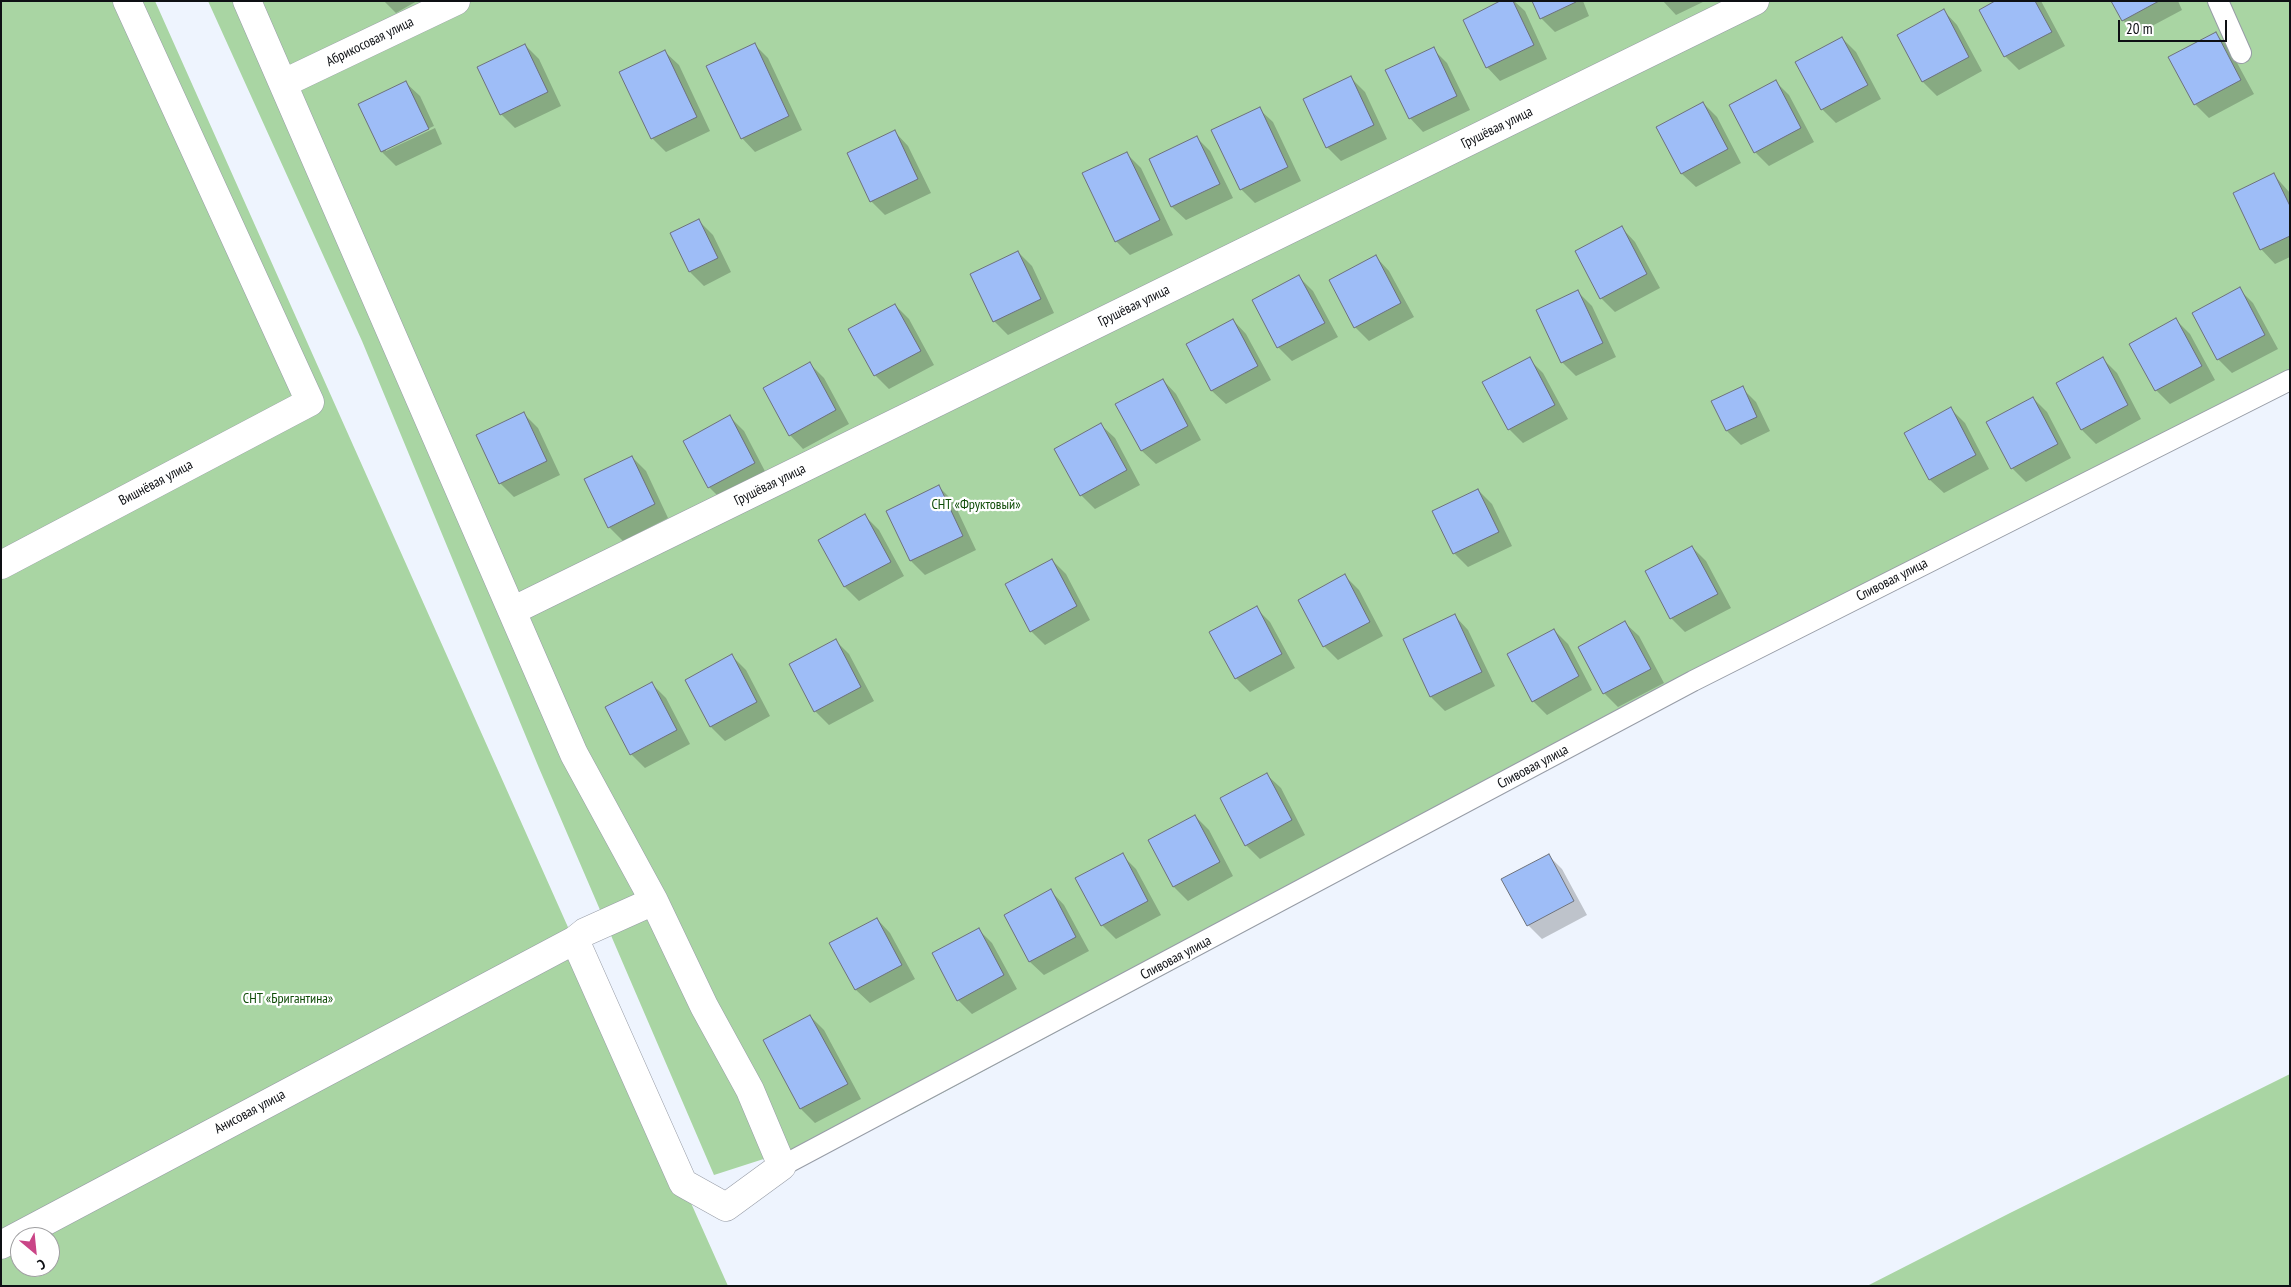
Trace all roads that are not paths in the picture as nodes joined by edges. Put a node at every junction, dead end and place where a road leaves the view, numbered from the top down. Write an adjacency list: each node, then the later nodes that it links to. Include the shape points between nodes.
1 (127, 1): 9 (street, Вишнёвая улица, via 310,402)
2 (247, 1): 7 (street)
3 (456, 1): 7 (street, Абрикосовая улица)
4 (1755, 1): 10 (street, Грушёвая улица)
5 (2218, 1): 6 (lane)
6 (2241, 53)
7 (284, 83): 10 (street)
8 (2290, 380): 13 (lane, Сливовая улица, via 1693,682)
9 (1, 565)
10 (512, 611): 11 (street, via 574,754)
11 (654, 901): 12 (street, Анисовая улица, via 585,932); 13 (street, via 704,1006 750,1090)
12 (575, 940): 13 (street, via 683,1184 726,1207); 14 (street, Анисовая улица)
13 (782, 1166)
14 (1, 1245)

